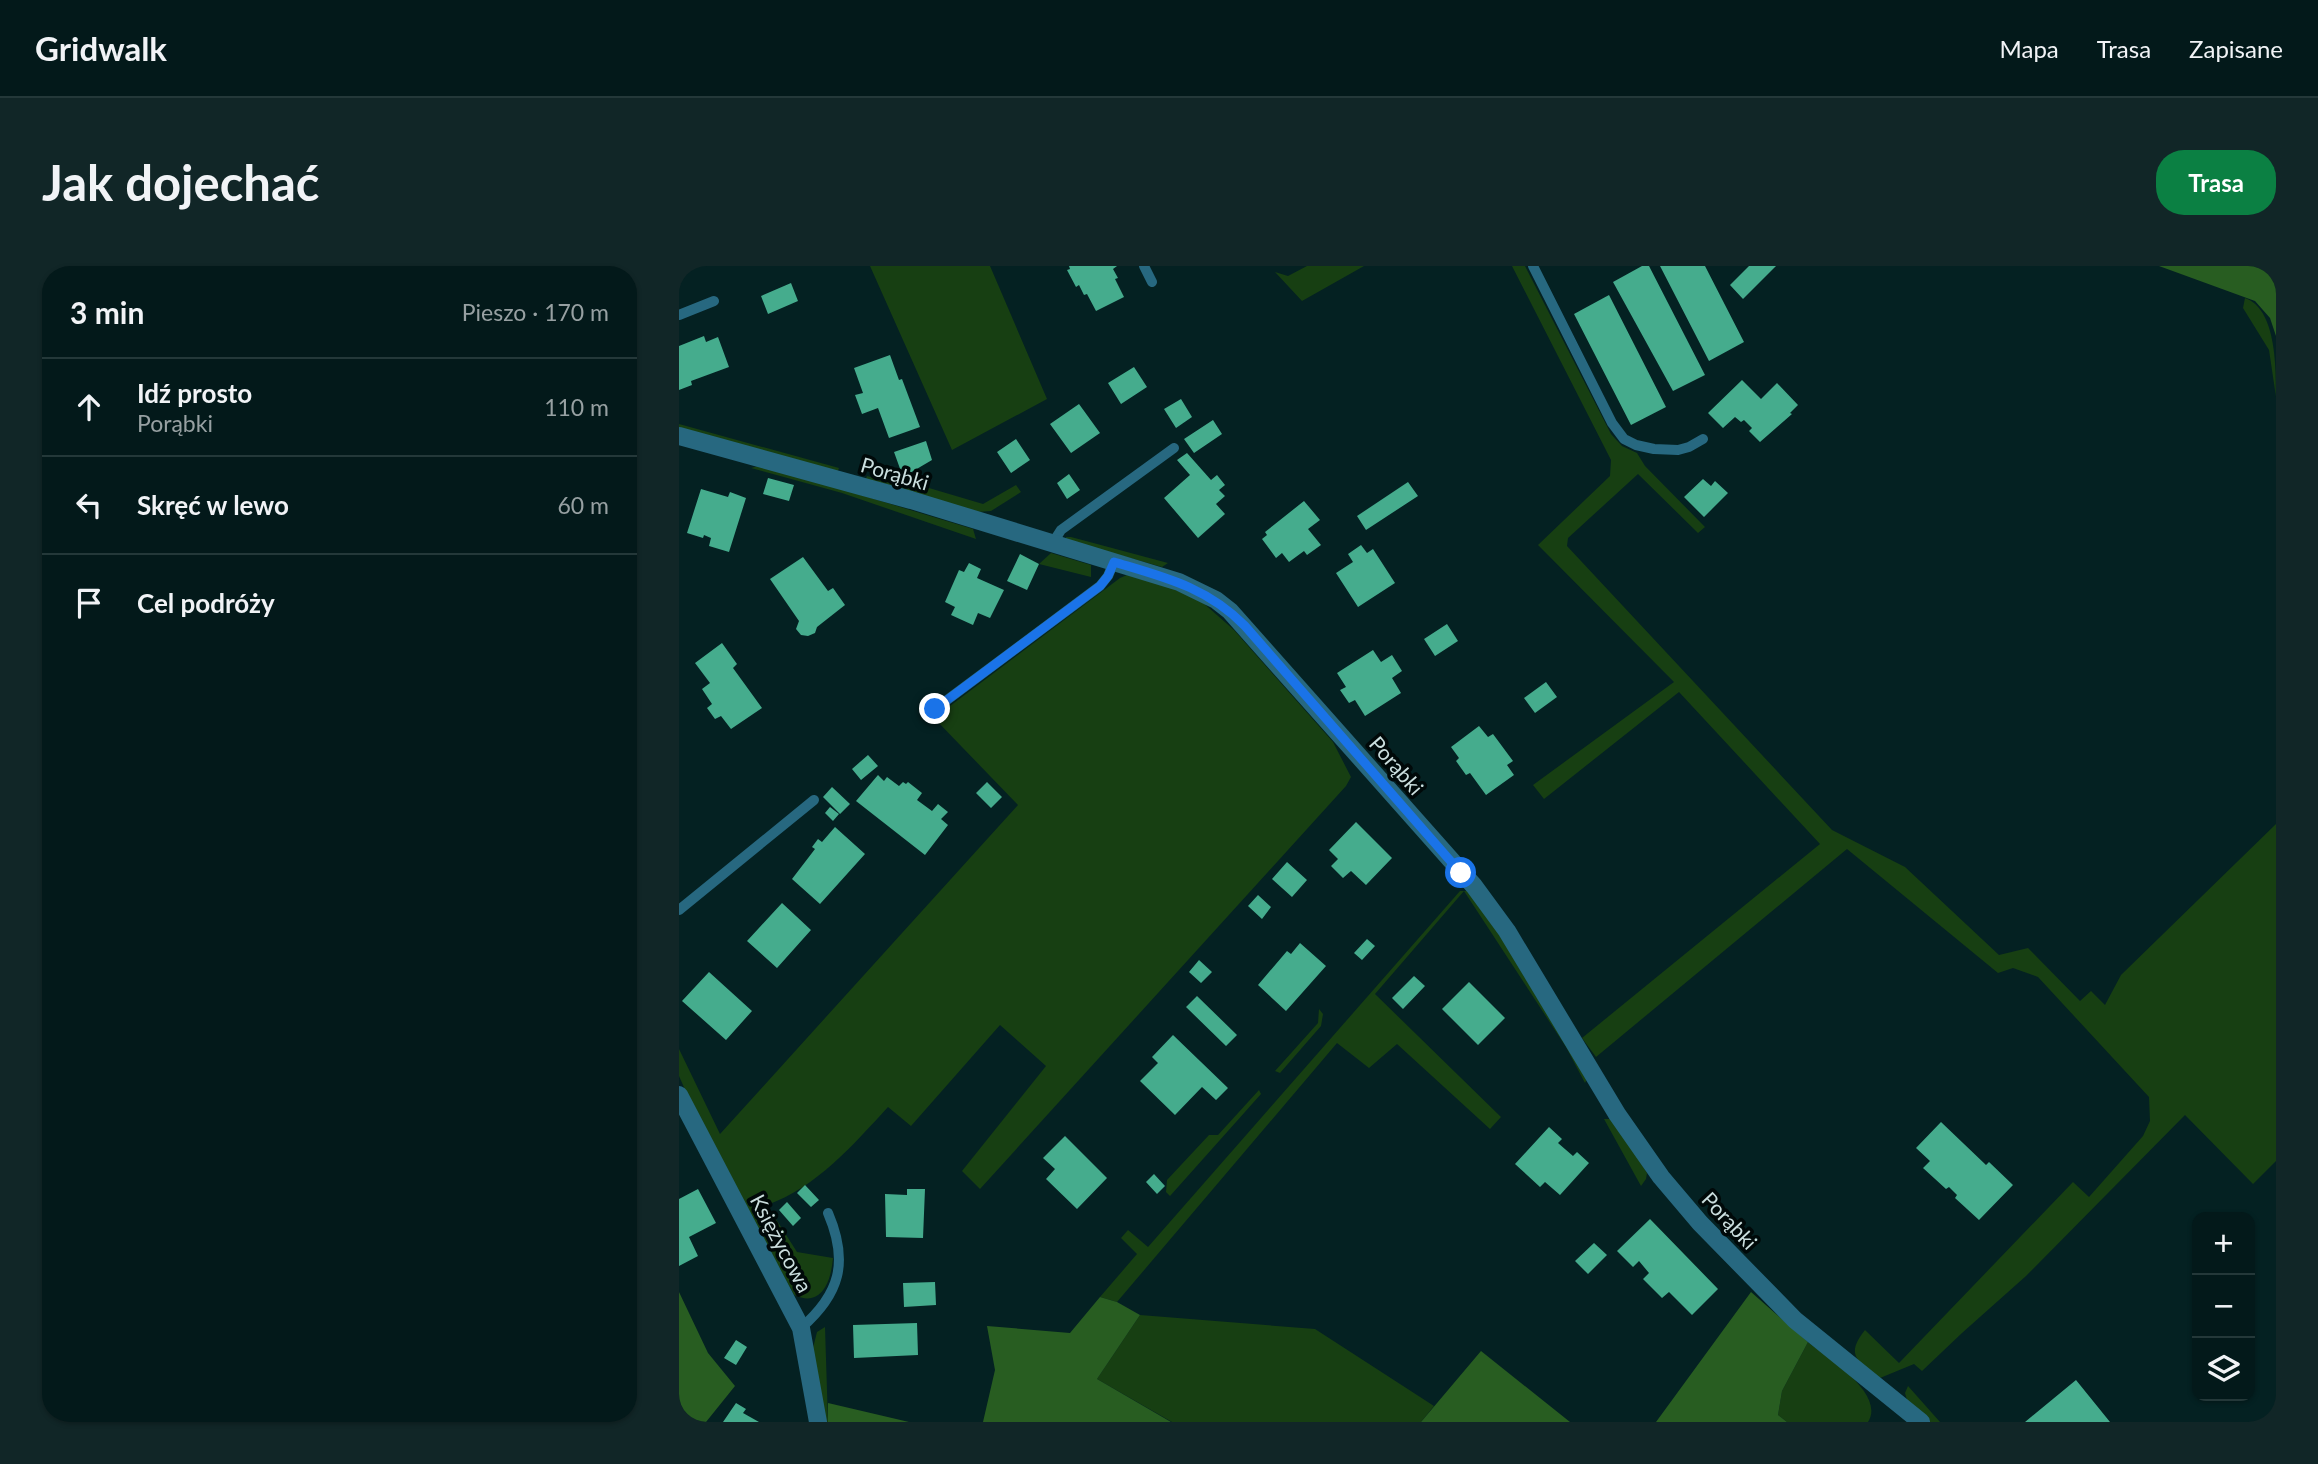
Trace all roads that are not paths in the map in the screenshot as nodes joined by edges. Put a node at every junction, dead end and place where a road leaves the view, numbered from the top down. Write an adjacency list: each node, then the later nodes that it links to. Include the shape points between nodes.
1 (1145, 266): 3 (lane)
2 (1533, 266): 7 (lane, via 1624,439 1666,450 1689,447)
3 (1152, 282)
4 (714, 301): 5 (lane)
5 (679, 315)
6 (679, 436): 9 (street, Porąbki)
7 (1703, 439)
8 (1174, 448): 9 (lane, via 1061,530)
9 (1052, 544): 10 (street, Porąbki)
10 (1114, 562): 11 (lane, via 1100,586); 18 (street, Porąbki, via 1199,591 1245,626 1473,886 1507,931 1618,1114 1661,1177 1700,1223 1787,1312)
11 (935, 709)
12 (814, 800): 13 (lane)
13 (679, 909)
14 (679, 1095): 16 (street, Księżycowa)
15 (828, 1213): 16 (lane, via 839,1249 835,1286 828,1301)
16 (801, 1328): 17 (street, Księżycowa)
17 (817, 1422)
18 (1921, 1422)

